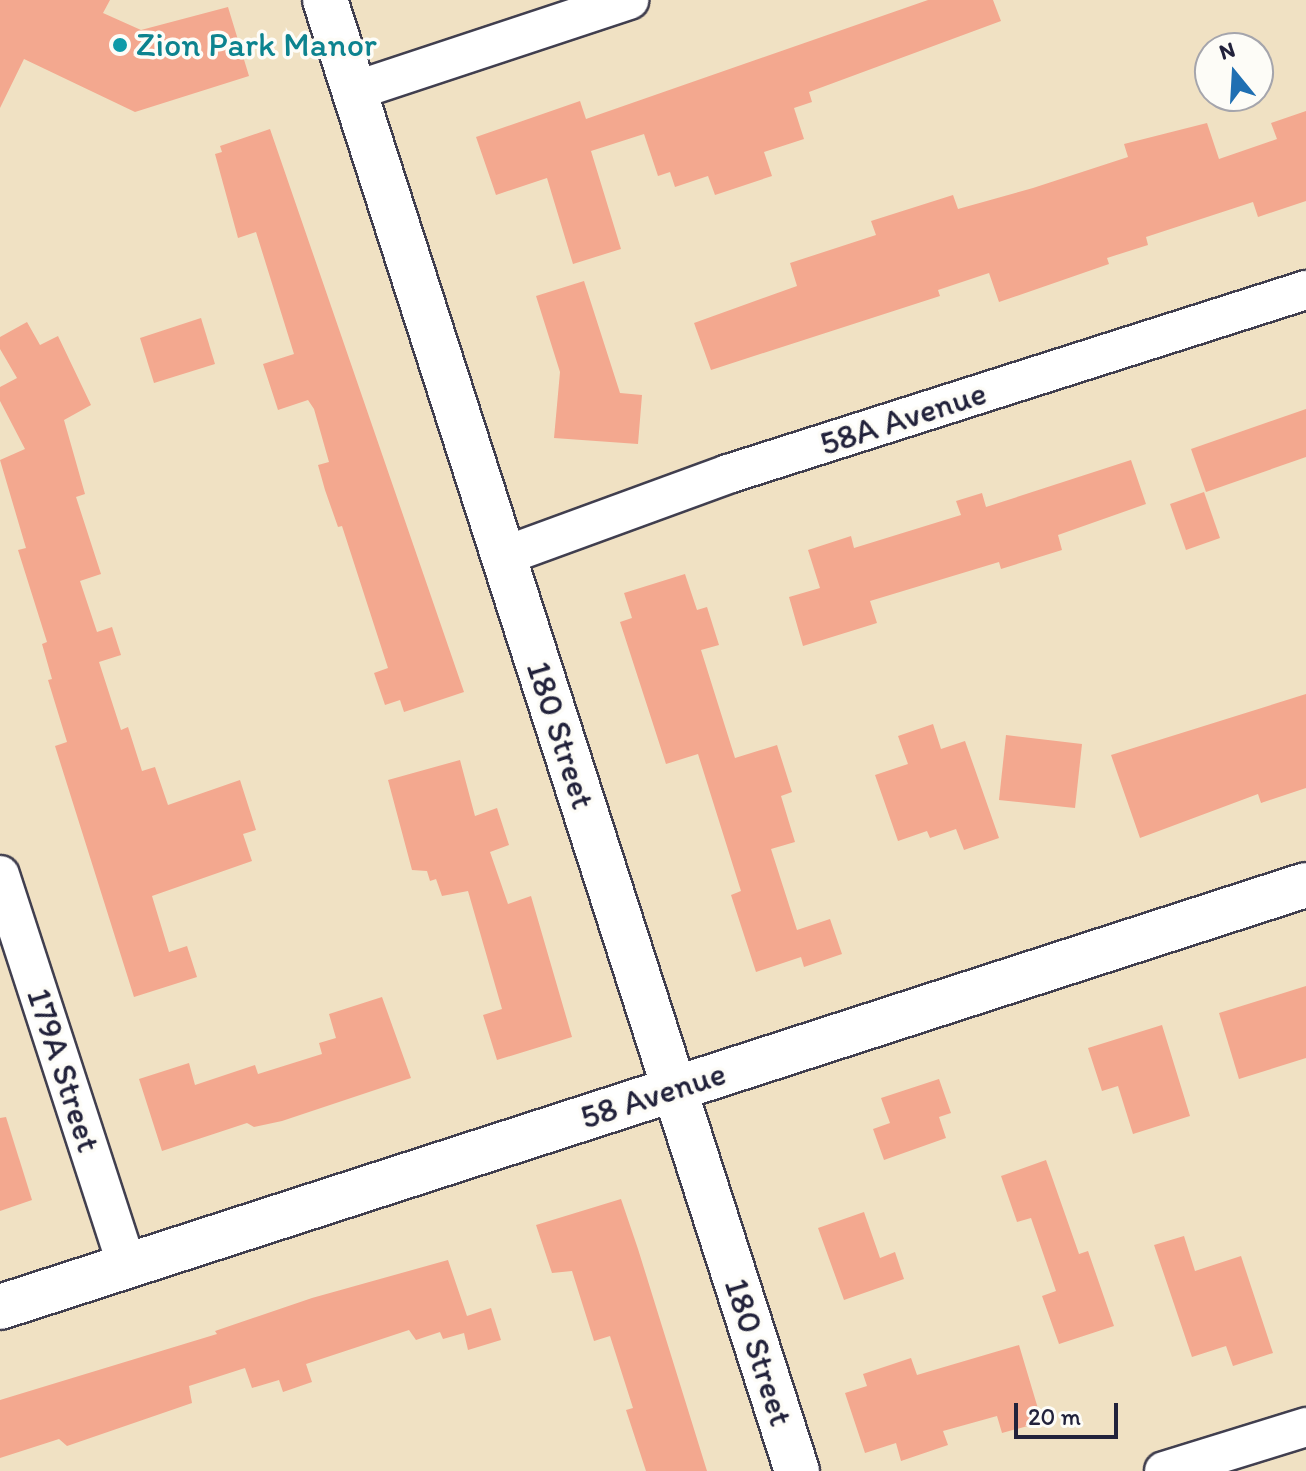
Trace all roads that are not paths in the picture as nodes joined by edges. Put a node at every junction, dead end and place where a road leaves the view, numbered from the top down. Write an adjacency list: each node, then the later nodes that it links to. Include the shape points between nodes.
1 (325, 0): 3 (street, 180 Street)
2 (629, 0): 3 (street)
3 (354, 91): 5 (street, 180 Street)
4 (1306, 290): 5 (street, 58A Avenue, via 728,474)
5 (504, 556): 8 (street, 180 Street)
6 (0, 875): 9 (street, 179A Street)
7 (1306, 885): 8 (street, 58 Avenue)
8 (675, 1087): 9 (street, 58 Avenue); 12 (street, 180 Street)
9 (127, 1266): 10 (street, 58 Avenue)
10 (0, 1307)
11 (1306, 1427): 13 (street)
12 (797, 1471)
13 (1164, 1471)

